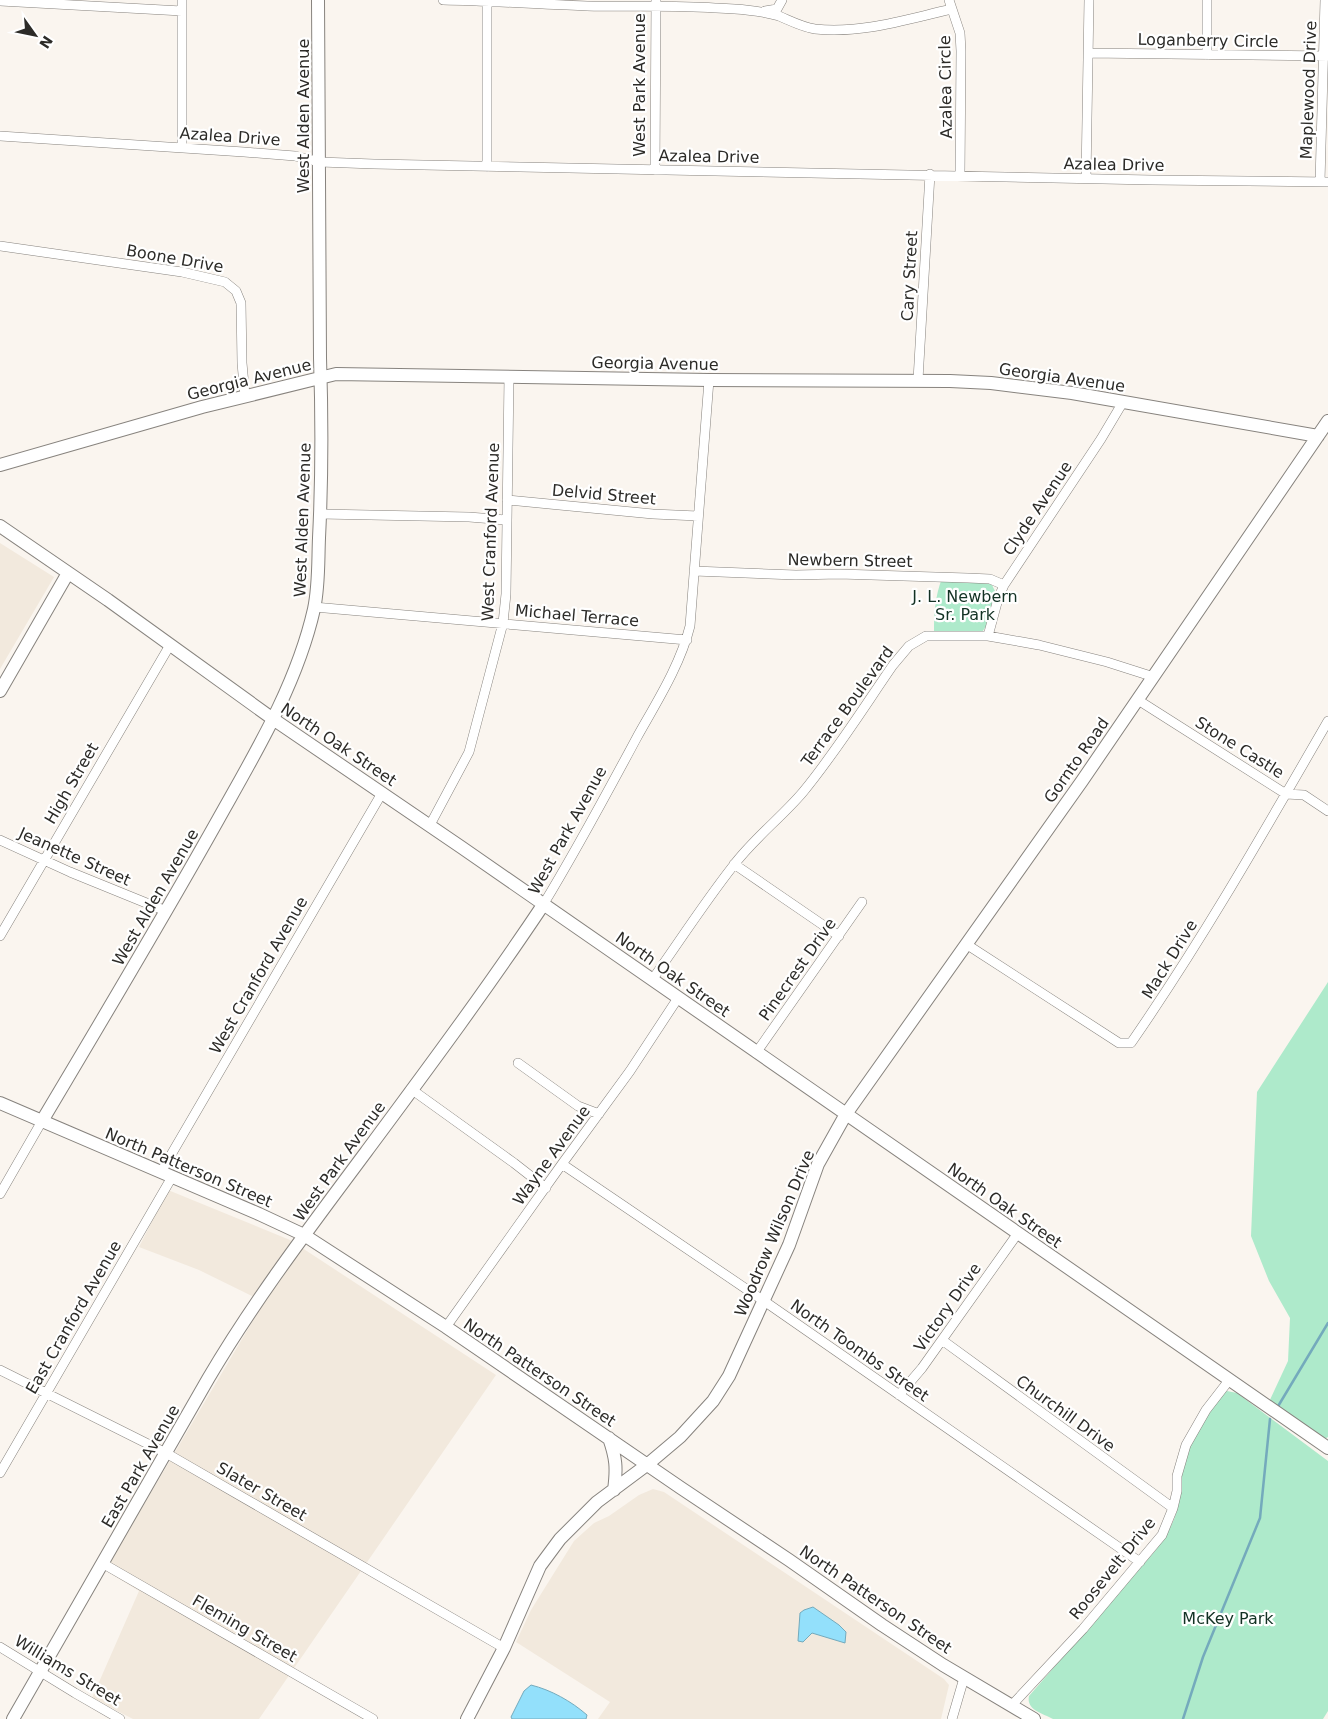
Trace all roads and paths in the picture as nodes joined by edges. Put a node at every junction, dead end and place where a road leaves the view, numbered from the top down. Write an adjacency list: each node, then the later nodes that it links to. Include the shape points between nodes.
1 (182, 0): 13 (street)
2 (318, 0): 20 (street, West Alden Avenue)
3 (443, 0): 10 (street)
4 (782, 0): 14 (street, via 777,9)
5 (949, 0): 12 (street, Azalea Circle)
6 (1089, 0): 15 (street)
7 (1207, 0): 16 (street)
8 (1325, 0): 17 (street, Maplewood Drive)
9 (0, 1): 13 (street)
10 (487, 1): 11 (street, via 589,6); 21 (street)
11 (656, 3): 14 (street); 22 (street, West Park Avenue)
12 (952, 9): 14 (street, via 880,27 832,30 806,27); 24 (street, Azalea Circle, via 960,33 961,51)
13 (182, 11): 19 (street)
14 (760, 11)
15 (1088, 53): 16 (street, Loganberry Circle); 25 (street)
16 (1207, 55): 17 (street, Loganberry Circle)
17 (1326, 56): 26 (street, Maplewood Drive)
18 (0, 136): 19 (street, Azalea Drive)
19 (182, 148): 20 (street, Azalea Drive, via 294,156)
20 (320, 162): 21 (street, Azalea Drive); 29 (street, West Alden Avenue)
21 (487, 167): 22 (street, Azalea Drive)
22 (655, 170): 23 (street, Azalea Drive)
23 (930, 174): 24 (street, Azalea Drive); 31 (street, Cary Street)
24 (960, 175): 25 (street, Azalea Drive)
25 (1086, 178): 26 (street, Azalea Drive)
26 (1324, 182)
27 (0, 246): 32 (street, Boone Drive, via 182,272 231,285 241,303)
28 (509, 376): 29 (street, Georgia Avenue, via 336,374); 30 (street, Georgia Avenue); 37 (street, West Cranford Avenue)
29 (320, 378): 32 (street, Georgia Avenue); 38 (street, West Alden Avenue)
30 (709, 380): 31 (street, Georgia Avenue); 39 (street, West Park Avenue)
31 (918, 380): 33 (street, Georgia Avenue, via 1026,386)
32 (245, 396): 36 (street, Georgia Avenue)
33 (1123, 402): 35 (street, Georgia Avenue); 44 (street, Clyde Avenue)
34 (1328, 421): 35 (street, Gornto Road)
35 (1318, 436): 50 (street, Gornto Road)
36 (0, 465)
37 (507, 500): 39 (street, Delvid Street); 40 (street, West Cranford Avenue)
38 (321, 514): 40 (street); 45 (street, West Alden Avenue)
39 (698, 516): 42 (street, West Park Avenue)
40 (506, 520): 46 (street, West Cranford Avenue)
41 (0, 526): 43 (street, North Oak Street)
42 (694, 570): 44 (street, Newbern Street, via 990,579); 48 (street, West Park Avenue)
43 (68, 573): 49 (street, North Oak Street); 51 (street)
44 (1004, 585): 47 (street, Clyde Avenue)
45 (314, 607): 46 (street, Michael Terrace); 53 (street, West Alden Avenue, via 308,633)
46 (503, 623): 48 (street, Michael Terrace); 58 (street, West Cranford Avenue, via 469,752)
47 (988, 636): 50 (street, Terrace Boulevard, via 1039,645); 61 (street, Terrace Boulevard, via 926,636 909,646 805,790)
48 (686, 640): 63 (street, West Park Avenue, via 681,656)
49 (170, 645): 53 (street, North Oak Street); 60 (street, High Street)
50 (1154, 677): 52 (street, Gornto Road)
51 (0, 691)
52 (1138, 700): 56 (street, Stone Castle); 67 (street, Gornto Road)
53 (273, 719): 55 (street, North Oak Street); 64 (street, West Alden Avenue)
54 (1328, 721): 56 (street, Mack Drive)
55 (382, 793): 58 (street, North Oak Street); 78 (street, West Cranford Avenue)
56 (1286, 794): 57 (street, Stone Castle, via 1304,795); 67 (street, Mack Drive, via 1173,983 1131,1043 1119,1043)
57 (1328, 811)
58 (430, 825): 63 (street, North Oak Street)
59 (0, 840): 60 (street, Jeanette Street)
60 (44, 860): 64 (street, Jeanette Street); 65 (street, High Street)
61 (734, 864): 66 (street); 68 (street, Terrace Boulevard)
62 (862, 902): 66 (street, Pinecrest Drive)
63 (543, 905): 68 (street, North Oak Street); 72 (street, West Park Avenue)
64 (166, 911): 76 (street, West Alden Avenue)
65 (0, 936)
66 (839, 936): 70 (street, Pinecrest Drive)
67 (966, 944): 75 (street, Gornto Road)
68 (652, 980): 69 (street, North Oak Street)
69 (678, 998): 70 (street, North Oak Street); 74 (street, Wayne Avenue)
70 (756, 1052): 75 (street, North Oak Street)
71 (518, 1064): 74 (street, via 578,1106)
72 (411, 1089): 79 (street); 82 (street, West Park Avenue)
73 (0, 1103): 76 (street, North Patterson Street)
74 (599, 1114): 77 (street, Wayne Avenue)
75 (846, 1114): 81 (street, North Oak Street); 83 (street, Woodrow Wilson Drive, via 818,1164 789,1245)
76 (42, 1121): 78 (street, North Patterson Street); 80 (street)
77 (562, 1164): 79 (street, Wayne Avenue); 83 (street, North Toombs Street)
78 (166, 1175): 82 (street, North Patterson Street); 88 (street, East Cranford Avenue)
79 (546, 1188): 84 (street, Wayne Avenue)
80 (0, 1194)
81 (1018, 1234): 85 (street, Victory Drive); 87 (street, North Oak Street)
82 (304, 1235): 84 (street, North Patterson Street); 92 (street, East Park Avenue, via 240,1328)
83 (764, 1301): 89 (street, North Toombs Street); 93 (street, Woodrow Wilson Drive, via 729,1376 713,1401 680,1437)
84 (446, 1327): 90 (street, North Patterson Street)
85 (942, 1340): 89 (street, Victory Drive); 96 (street, Churchill Drive)
86 (0, 1370): 88 (street, Slater Street)
87 (1230, 1379): 91 (street, North Oak Street); 96 (street, Roosevelt Drive, via 1206,1410 1186,1445 1177,1476)
88 (46, 1393): 92 (street, Slater Street); 94 (street, East Cranford Avenue)
89 (899, 1396): 97 (street, North Toombs Street)
90 (609, 1438): 93 (street, North Patterson Street); 95 (street, via 617,1469)
91 (1328, 1448)
92 (166, 1453): 98 (street, East Park Avenue); 100 (street, Slater Street)
93 (648, 1464): 95 (street, Woodrow Wilson Drive); 102 (street, North Patterson Street)
94 (0, 1473)
95 (614, 1490): 100 (street, Woodrow Wilson Drive, via 597,1502 560,1539 540,1566)
96 (1173, 1508): 97 (street, Roosevelt Drive, via 1162,1535)
97 (1140, 1562): 103 (street, Roosevelt Drive)
98 (102, 1563): 101 (street, East Park Avenue); 106 (street, Fleming Street)
99 (0, 1647): 101 (street, Williams Street)
100 (504, 1648): 107 (street, Woodrow Wilson Drive)
101 (40, 1671): 104 (street, East Park Avenue); 105 (street, Williams Street)
102 (964, 1678): 103 (street, North Patterson Street); 108 (street)
103 (1011, 1706): 109 (street, North Patterson Street)
104 (13, 1719)
105 (120, 1719)
106 (373, 1719)
107 (467, 1719)
108 (952, 1719)
109 (1034, 1719)

